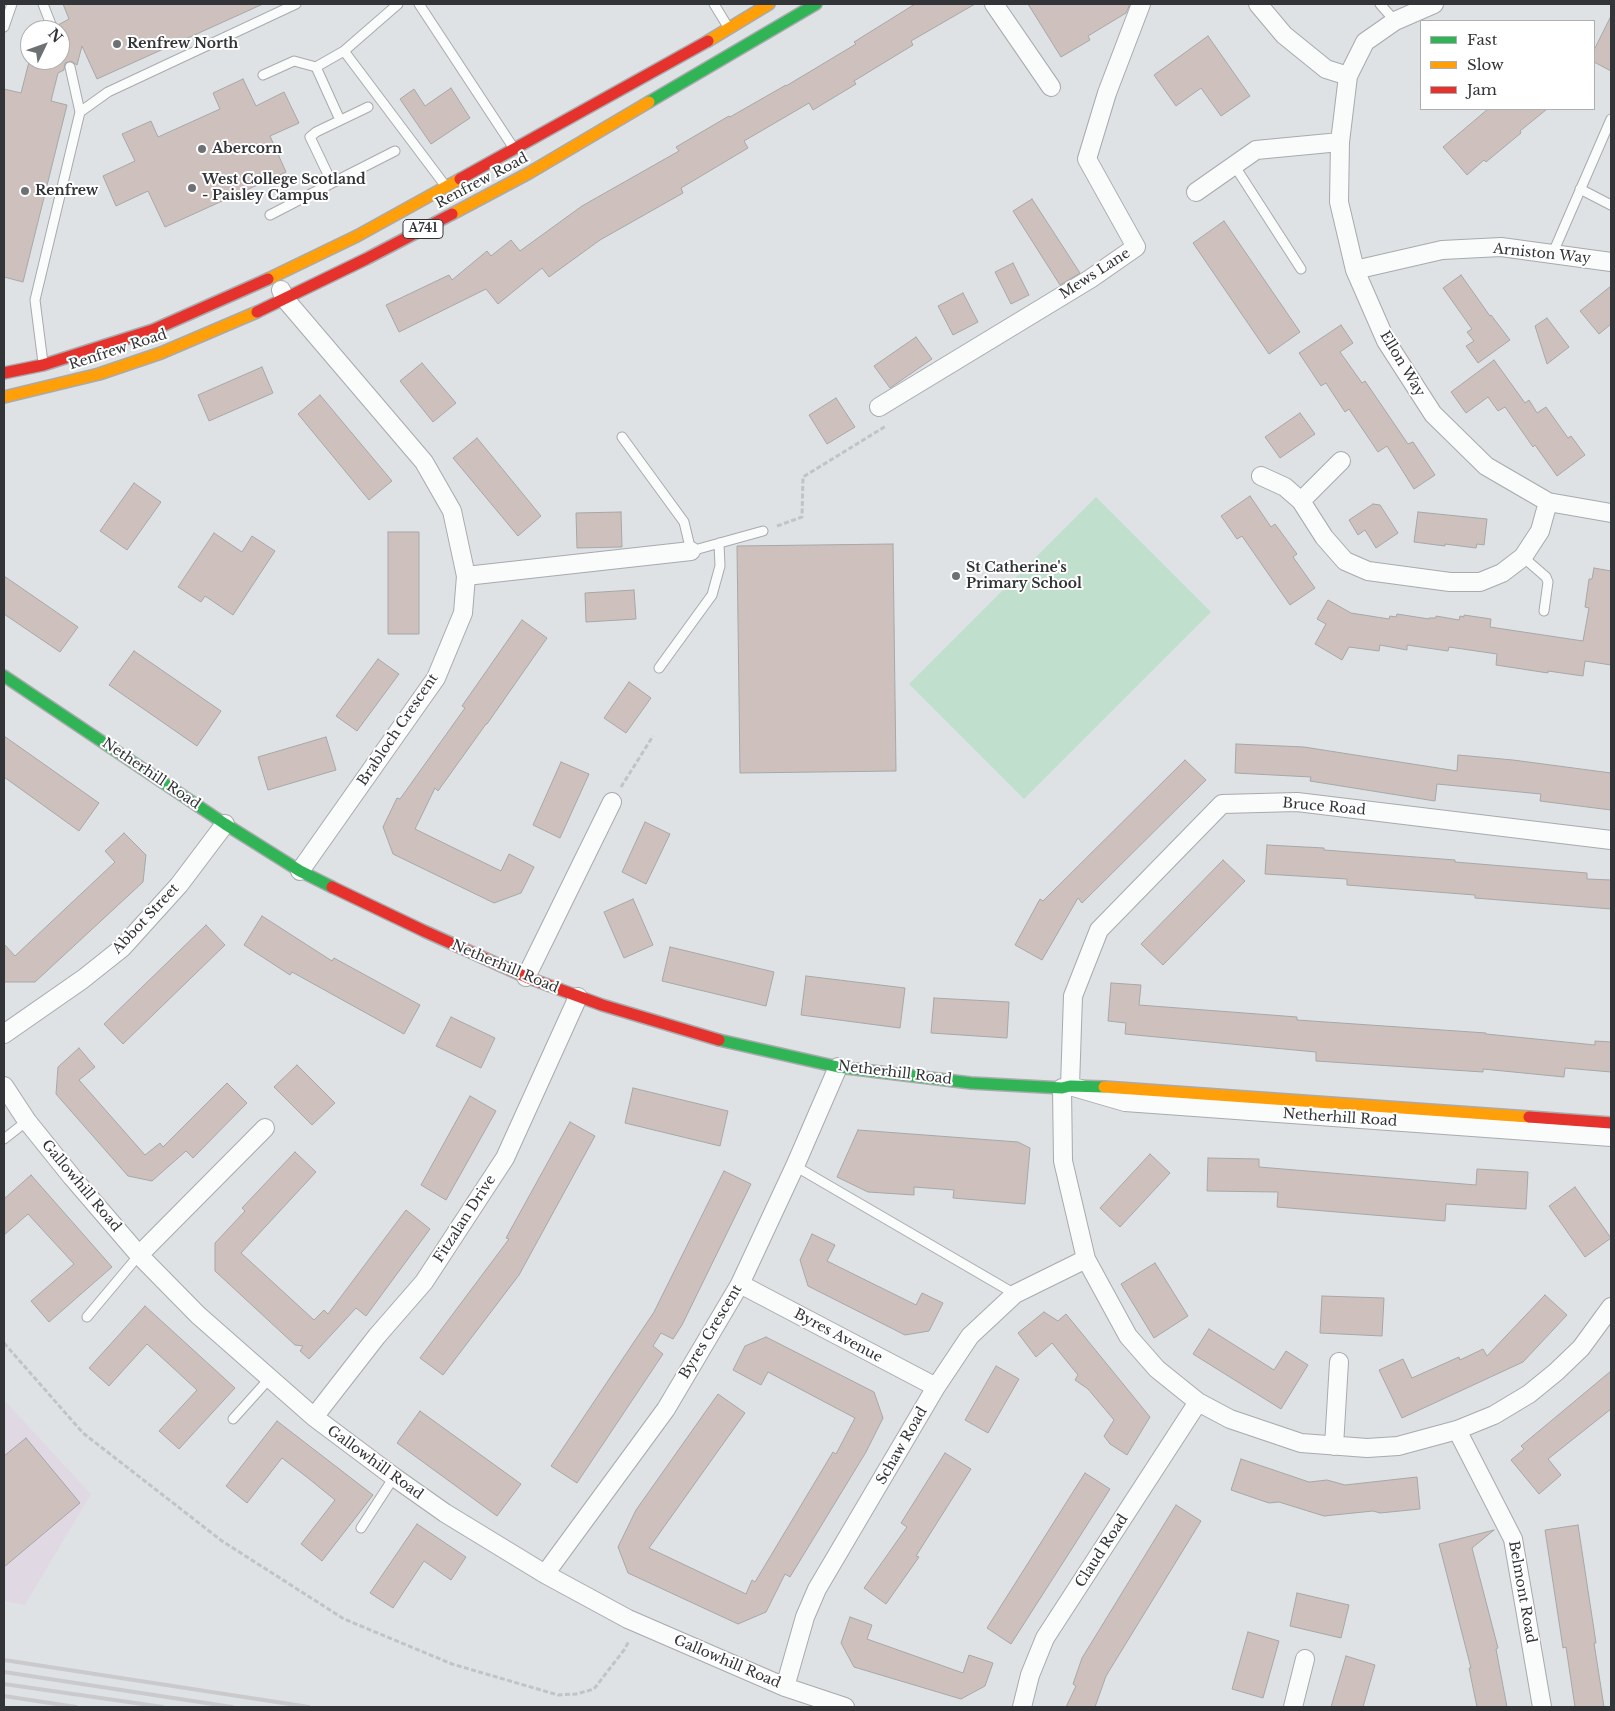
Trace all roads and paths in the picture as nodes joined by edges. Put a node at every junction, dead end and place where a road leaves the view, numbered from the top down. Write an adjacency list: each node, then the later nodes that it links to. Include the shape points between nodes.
1 (12, 4): 16 (lane)
2 (43, 4): 14 (lane)
3 (296, 4): 25 (lane, via 108,92)
4 (398, 4): 18 (lane)
5 (419, 4): 30 (lane)
6 (714, 4): 17 (lane)
7 (769, 4): 17 (main road, Renfrew Road / A741)
8 (816, 4): 17 (main road, Renfrew Road / A741)
9 (994, 4): 23 (street)
10 (1140, 4): 47 (street, Mews Lane, via 1087,159 1136,247 1090,279)
11 (1258, 4): 22 (street, via 1284,35 1326,69)
12 (1380, 4): 15 (lane)
13 (1434, 4): 15 (street, Ellon Way)
14 (49, 20)
15 (1395, 22): 22 (street, Ellon Way, via 1365,42)
16 (4, 27)
17 (735, 39): 30 (main road, Renfrew Road / A741); 30 (main road, Renfrew Road / A741)
18 (344, 51): 20 (lane); 33 (lane)
19 (70, 67): 25 (lane)
20 (316, 67): 21 (lane, via 294,61); 27 (lane)
21 (264, 75)
22 (1348, 76): 28 (street, Ellon Way)
23 (1051, 87)
24 (368, 107): 27 (lane)
25 (80, 112): 45 (lane, via 35,300)
26 (1611, 119): 34 (lane)
27 (340, 120): 32 (lane, via 310,137)
28 (1340, 142): 31 (street, via 1256,150); 41 (street, Ellon Way, via 1338,202)
29 (396, 151): 32 (lane)
30 (521, 161): 33 (main road, Renfrew Road / A741); 43 (main road, Renfrew Road / A741, via 366,259)
31 (1234, 164): 35 (street); 40 (lane)
32 (332, 183): 37 (lane)
33 (445, 186): 42 (main road, Renfrew Road / A741, via 357,236)
34 (1580, 189): 36 (lane); 38 (lane)
35 (1196, 192)
36 (1611, 205)
37 (270, 215)
38 (1552, 255): 39 (street, Arniston Way); 41 (street, Arniston Way, via 1501,248 1442,250)
39 (1611, 262)
40 (1301, 269)
41 (1356, 270): 53 (street, Ellon Way, via 1386,341 1433,414 1486,466)
42 (275, 276): 43 (street, Brabloch Crescent); 45 (main road, Renfrew Road / A741, via 153,330 93,350)
43 (285, 299): 45 (main road, Renfrew Road / A741, via 161,354 99,374); 59 (street, Brabloch Crescent, via 424,462 452,511)
44 (4, 373): 45 (main road, Renfrew Road / A741)
45 (46, 376): 46 (main road, Renfrew Road / A741)
46 (4, 397)
47 (879, 407)
48 (887, 426): 55 (path, via 803,477 802,518)
49 (622, 437): 57 (lane, via 684,522)
50 (1341, 462): 52 (street)
51 (1261, 476): 52 (street, via 1285,487)
52 (1301, 501): 58 (street, via 1345,562 1368,571 1450,582 1480,582 1502,573)
53 (1548, 502): 54 (street, Ellon Way); 58 (street, via 1540,531)
54 (1611, 512)
55 (763, 531): 56 (lane)
56 (719, 543): 57 (lane); 61 (lane, via 720,566 712,595)
57 (691, 551): 59 (street)
58 (1523, 557): 60 (lane, via 1548,582)
59 (466, 576): 67 (street, Brabloch Crescent, via 463,613 436,678)
60 (1544, 611)
61 (659, 668)
62 (4, 676): 65 (main road, Netherhill Road)
63 (653, 736): 64 (path)
64 (612, 802): 68 (street)
65 (225, 824): 67 (main road, Netherhill Road); 70 (street, Abbot Street, via 178,885 122,948)
66 (1611, 840): 73 (street, Bruce Road, via 1297,802 1222,804 1099,930 1073,996)
67 (300, 872): 68 (main road, Netherhill Road)
68 (526, 977): 69 (main road, Netherhill Road)
69 (578, 997): 71 (main road, Netherhill Road, via 720,1040); 91 (street, Fitzalan Drive, via 505,1158 424,1282 377,1336)
70 (4, 1034)
71 (838, 1067): 73 (main road, Netherhill Road, via 970,1083); 79 (street, Byres Crescent)
72 (4, 1086): 74 (street, Gallowhill Road)
73 (1066, 1087): 75 (main road, Netherhill Road, via 1124,1088); 77 (street, Netherhill Road, via 1125,1102); 81 (street, Bruce Road, via 1063,1161)
74 (27, 1120): 78 (lane); 80 (street, Gallowhill Road)
75 (1611, 1123)
76 (265, 1128): 80 (street)
77 (1611, 1138)
78 (4, 1139)
79 (795, 1166): 82 (street, Byres Crescent); 83 (lane)
80 (139, 1255): 85 (lane); 88 (street, Gallowhill Road)
81 (1086, 1260): 83 (street, Schaw Road); 90 (street, Bruce Road, via 1128,1336 1156,1369)
82 (740, 1284): 89 (street, Byres Avenue); 97 (street, Byres Crescent, via 666,1409)
83 (1015, 1294): 89 (street, Schaw Road, via 970,1336)
84 (1611, 1307): 93 (street, Bruce Road, via 1580,1348 1529,1394 1494,1415)
85 (86, 1317)
86 (4, 1343): 98 (path, via 82,1433 222,1541 344,1619 452,1664 558,1695 594,1689)
87 (1339, 1362): 94 (street)
88 (268, 1379): 91 (street, Gallowhill Road); 92 (lane)
89 (936, 1387): 100 (street, Schaw Road, via 817,1589 805,1617)
90 (1198, 1402): 94 (street, Bruce Road, via 1230,1419 1301,1443); 102 (street, Claud Road, via 1045,1638 1030,1675)
91 (314, 1418): 95 (street, Gallowhill Road)
92 (233, 1419)
93 (1457, 1430): 94 (street, Bruce Road, via 1398,1446); 104 (street, Belmont Road, via 1513,1538)
94 (1334, 1446)
95 (394, 1477): 96 (lane); 97 (street, Gallowhill Road, via 445,1513)
96 (361, 1528)
97 (545, 1574): 98 (street, Gallowhill Road)
98 (639, 1624): 100 (street, Gallowhill Road)
99 (1304, 1659): 103 (street)
100 (785, 1687): 101 (street, Gallowhill Road)
101 (845, 1707)
102 (1022, 1707)
103 (1293, 1707)
104 (1542, 1707)

